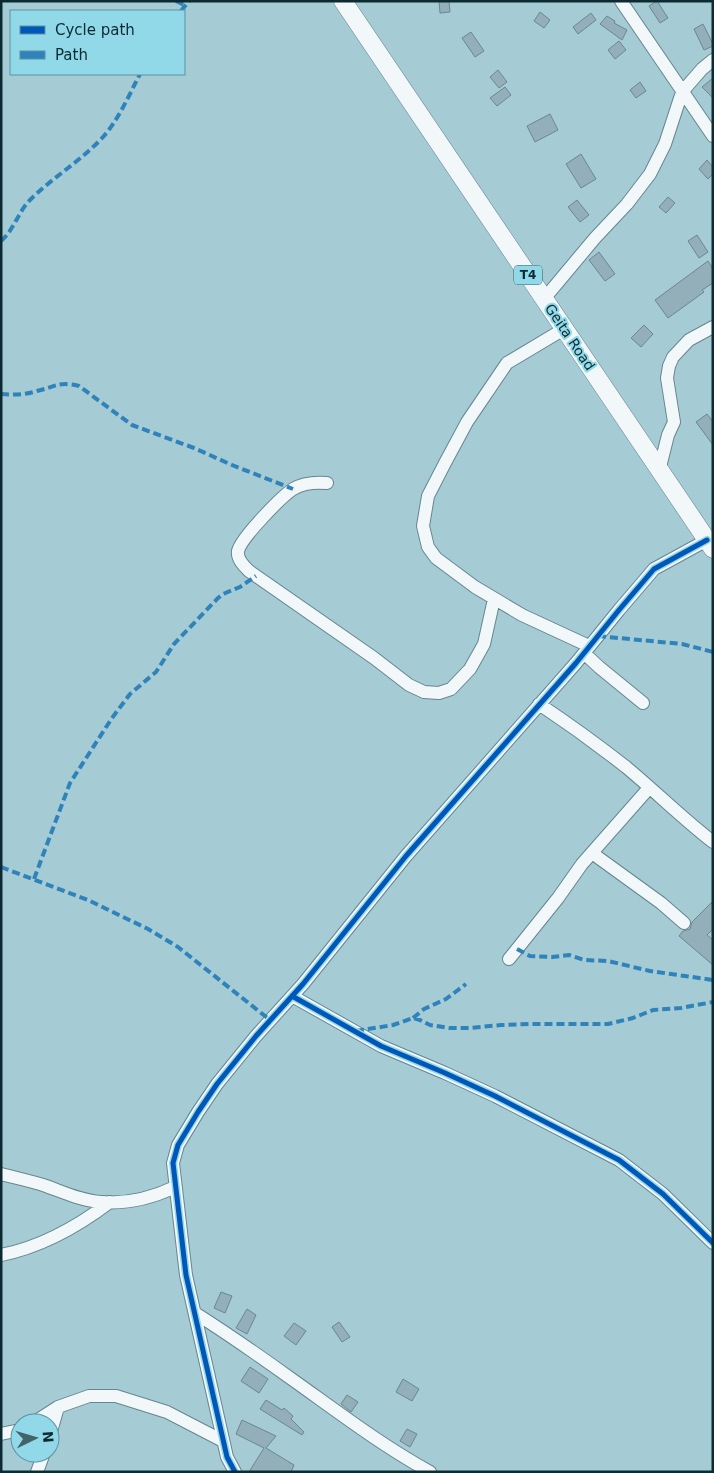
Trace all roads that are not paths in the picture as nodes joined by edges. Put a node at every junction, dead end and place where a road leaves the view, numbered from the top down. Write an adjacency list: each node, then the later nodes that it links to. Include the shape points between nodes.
1 (343, 1): 6 (highway, Geita Road / T4)
2 (621, 1): 4 (street)
3 (713, 60): 4 (street)
4 (682, 92): 5 (street); 6 (street, via 665,144 650,174 628,204)
5 (713, 136)
6 (544, 299): 8 (highway, Geita Road / T4)
7 (713, 327): 9 (street, via 689,340 669,366 667,378 674,422)
8 (564, 329): 9 (highway, Geita Road / T4); 12 (street, via 507,363 467,422 428,496 423,526 428,547 436,558)
9 (659, 471): 11 (highway, Geita Road / T4)
10 (327, 483): 12 (street, via 312,482 294,489 278,502 243,540 238,550 239,558 249,571 409,685 424,692 439,693 451,689 470,669 484,644)
11 (710, 545): 13 (street, via 654,569)
12 (494, 598): 13 (street)
13 (587, 650): 14 (street, via 599,667); 15 (street)
14 (643, 703)
15 (539, 704): 16 (street); 21 (street, via 406,856)
16 (650, 788): 17 (street); 18 (street)
17 (713, 842)
18 (592, 853): 19 (street); 20 (street)
19 (684, 923)
20 (509, 959)
21 (292, 996): 23 (street, via 217,1084 198,1112 178,1145 173,1162); 25 (street, via 381,1046 495,1096 619,1160 663,1194)
22 (1, 1174): 24 (street, via 77,1197)
23 (175, 1187): 24 (street, via 157,1196); 27 (street, via 186,1275)
24 (110, 1202): 26 (street, via 52,1239)
25 (713, 1243)
26 (1, 1255)
27 (195, 1313): 31 (street); 35 (street, via 358,1427)
28 (58, 1407): 29 (street); 30 (street); 31 (street, via 88,1396 116,1396 167,1412)
29 (49, 1413)
30 (56, 1413)
31 (223, 1441): 32 (street)
32 (227, 1457): 33 (street); 34 (street)
33 (224, 1472)
34 (235, 1472)
35 (430, 1472)

